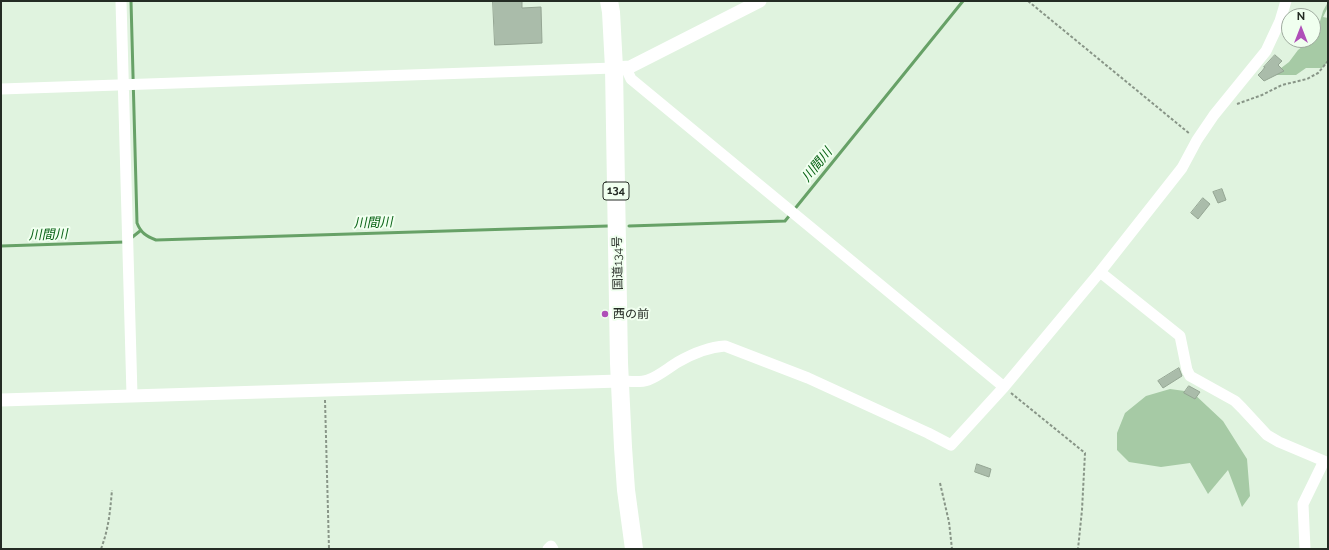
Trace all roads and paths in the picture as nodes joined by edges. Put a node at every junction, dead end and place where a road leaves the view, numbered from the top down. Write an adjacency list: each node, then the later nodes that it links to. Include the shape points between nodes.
1 (121, 1): 8 (street)
2 (609, 1): 7 (highway, 国道134号 / 134)
3 (760, 1): 7 (street, via 630,67)
4 (1028, 1): 11 (path)
5 (1286, 1): 11 (street, via 1280,21 1266,50)
6 (1328, 61): 10 (path, via 1307,79 1282,85)
7 (620, 68): 8 (street); 13 (highway, 国道134号 / 134); 14 (street)
8 (126, 84): 9 (street); 16 (street)
9 (1, 89)
10 (1233, 106)
11 (1197, 140): 12 (street, via 1182,168)
12 (1100, 272): 14 (street); 27 (street, via 1180,336 1190,376 1235,401 1267,435 1324,460 1303,504)
13 (620, 381): 14 (street, via 647,381 679,361 713,347 725,346 808,378 951,445); 15 (street); 20 (highway, 国道134号 / 134)
14 (1004, 387): 26 (path, via 1085,453)
15 (325, 389): 16 (street); 22 (path)
16 (132, 395): 17 (street)
17 (1, 400)
18 (940, 483): 25 (path)
19 (112, 490): 21 (path, via 108,530)
20 (632, 548)
21 (101, 549)
22 (329, 549)
23 (548, 549): 24 (street, via 552,546)
24 (553, 549)
25 (952, 549)
26 (1078, 549)
27 (1305, 549)

